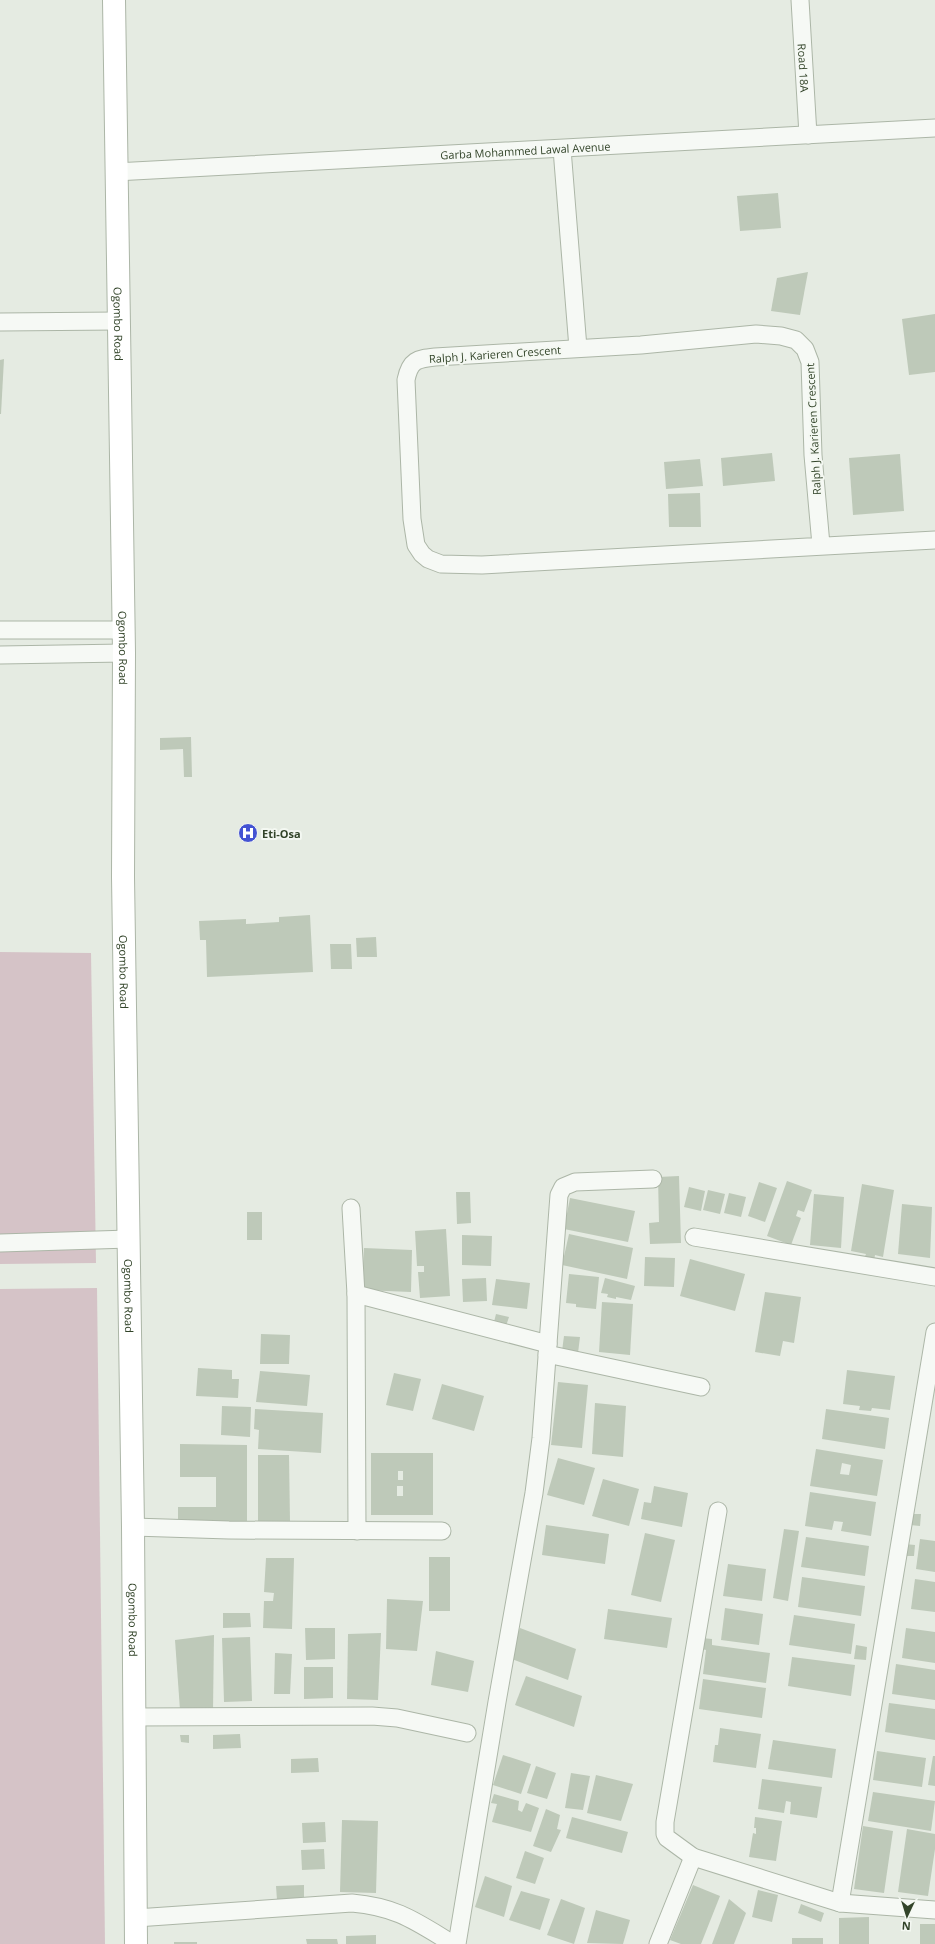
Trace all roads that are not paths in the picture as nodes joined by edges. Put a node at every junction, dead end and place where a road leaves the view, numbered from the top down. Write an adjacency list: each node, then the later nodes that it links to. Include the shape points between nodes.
1 (114, 0): 6 (main road, Ogombo Road)
2 (800, 0): 4 (street, Road 18A)
3 (935, 128): 4 (street, Garba Mohammed Lawal Avenue)
4 (808, 135): 5 (street, Garba Mohammed Lawal Avenue)
5 (562, 149): 6 (street, Garba Mohammed Lawal Avenue); 9 (street)
6 (115, 172): 8 (main road, Ogombo Road)
7 (0, 322): 8 (street)
8 (118, 322): 13 (main road, Ogombo Road)
9 (578, 348): 11 (street, Ralph J. Karieren Crescent, via 756,334 796,340 805,349 810,362 813,455); 11 (street, Ralph J. Karieren Crescent, via 436,357 421,359 411,364 406,386 412,519 416,545 428,559 441,564 482,565)
10 (935, 540): 11 (street, Ralph J. Karieren Crescent)
11 (821, 545)
12 (0, 630): 13 (street)
13 (122, 630): 14 (main road, Ogombo Road)
14 (124, 653): 15 (street); 19 (main road, Ogombo Road, via 123,878)
15 (0, 654)
16 (653, 1179): 24 (street, via 575,1182 561,1190)
17 (351, 1208): 22 (street)
18 (694, 1237): 21 (street)
19 (129, 1239): 20 (street); 27 (main road, Ogombo Road)
20 (0, 1243)
21 (935, 1277)
22 (356, 1294): 24 (street); 28 (street)
23 (935, 1332): 33 (street)
24 (548, 1349): 25 (street); 38 (street, via 534,1493)
25 (701, 1387)
26 (718, 1511): 32 (street, via 664,1829 672,1843)
27 (133, 1527): 28 (street); 30 (main road, Ogombo Road)
28 (357, 1531): 29 (street)
29 (442, 1531)
30 (133, 1717): 31 (street, via 372,1716 397,1718); 35 (main road, Ogombo Road)
31 (467, 1733)
32 (693, 1857): 33 (street); 39 (street)
33 (840, 1903): 34 (street)
34 (935, 1910)
35 (136, 1918): 36 (main road, Ogombo Road); 37 (street, via 352,1903 374,1905 401,1913)
36 (136, 1944)
37 (453, 1944)
38 (457, 1944)
39 (658, 1944)

